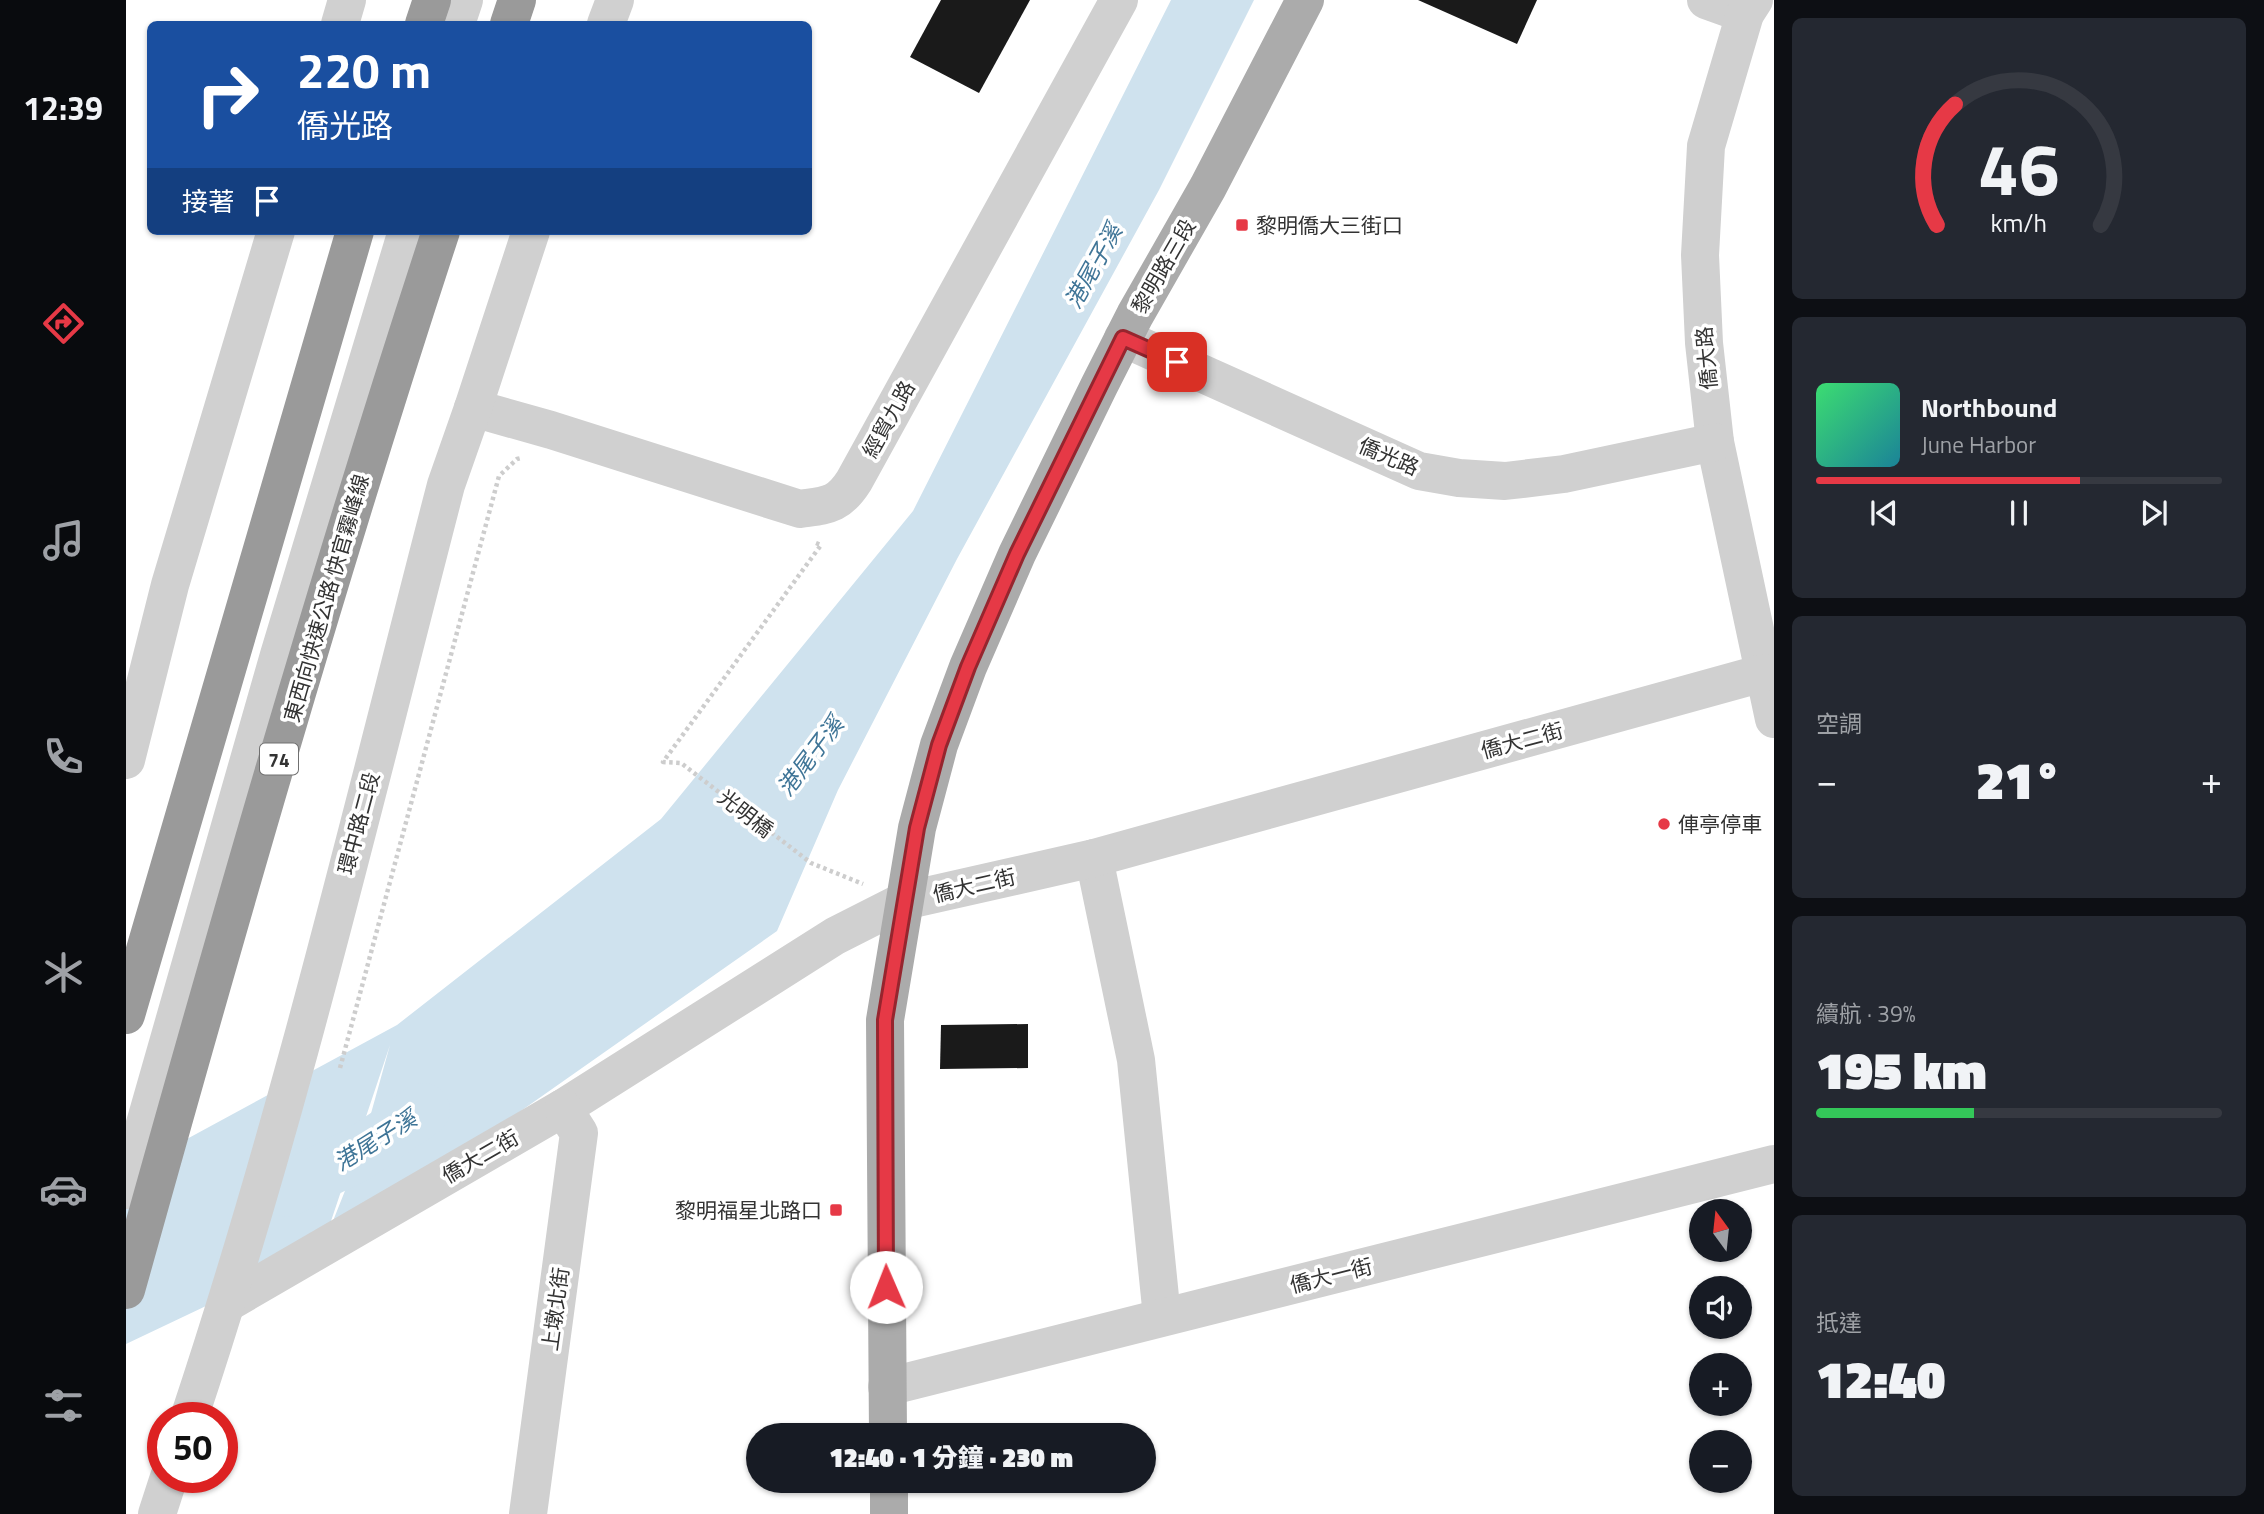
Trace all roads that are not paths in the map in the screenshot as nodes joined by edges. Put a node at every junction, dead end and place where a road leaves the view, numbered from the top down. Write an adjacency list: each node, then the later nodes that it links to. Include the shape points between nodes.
1 (347, 0): 11 (street)
2 (432, 0): 12 (highway)
3 (464, 0): 13 (street)
4 (482, 0): 14 (street)
5 (517, 0): 15 (highway)
6 (615, 0): 16 (street)
7 (1119, 0): 24 (street, 經貿九路, via 854,481 832,505 800,509)
8 (1305, 0): 23 (main road, 黎明路三段)
9 (1706, 0): 10 (street)
10 (1749, 7): 25 (street, 僑大路, via 1706,146 1700,254)
11 (341, 21)
12 (425, 21)
13 (457, 21)
14 (474, 21)
15 (510, 21)
16 (607, 21)
17 (275, 235): 28 (street, via 170,585)
18 (354, 235): 31 (highway)
19 (383, 235): 33 (street)
20 (406, 235): 35 (street, via 279,655)
21 (440, 235): 36 (highway, 東西向快速公路 快官霧峰線 / 74, via 373,439)
22 (530, 235): 24 (street, 環中路二段)
23 (1123, 338): 25 (street, 僑光路, via 1419,471 1505,481 1564,474); 30 (main road, 黎明路三段, via 1017,554 968,667 939,745)
24 (473, 408): 37 (street, 環中路二段, via 446,485)
25 (1715, 442): 26 (street, 僑大路)
26 (1763, 673): 27 (street, 僑大路); 29 (street, 僑大二街)
27 (1774, 719)
28 (126, 760)
29 (1094, 858): 30 (street, 僑大二街); 38 (street, via 1136,1060)
30 (904, 901): 32 (street, 僑大二街, via 835,936); 39 (main road, 黎明路三段, via 885,1020)
31 (126, 1015)
32 (563, 1108): 37 (street, 僑大二街); 45 (street, 上墩北街, via 579,1133)
33 (126, 1128)
34 (1774, 1164): 38 (street, 僑大一街)
35 (126, 1190)
36 (126, 1290)
37 (227, 1303): 40 (street, 環中路二段)
38 (1162, 1317): 39 (street, 僑大一街)
39 (887, 1387): 41 (main road, 黎明路三段)
40 (194, 1402)
41 (888, 1423)
42 (164, 1493): 44 (street)
43 (889, 1493): 46 (main road)
44 (157, 1514)
45 (528, 1514)
46 (889, 1514)

